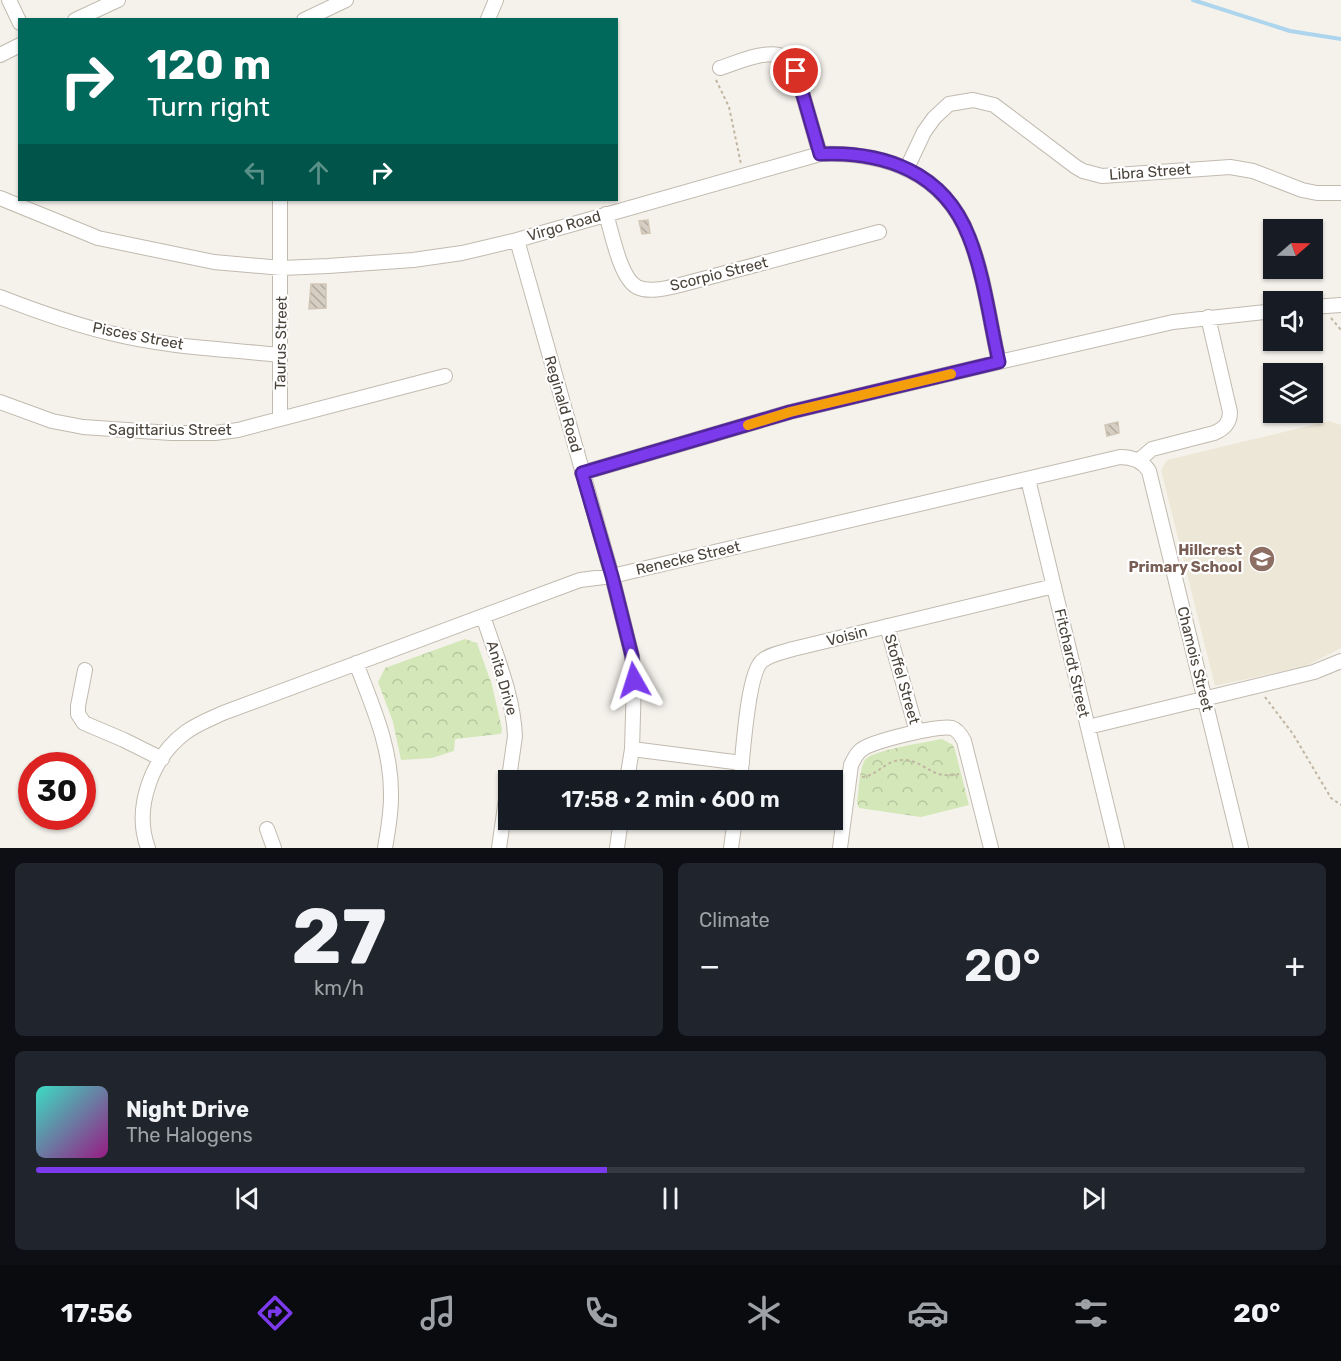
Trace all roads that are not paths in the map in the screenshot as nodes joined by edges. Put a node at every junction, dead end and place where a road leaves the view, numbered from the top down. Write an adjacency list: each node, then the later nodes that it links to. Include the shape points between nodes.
1 (9, 0): 8 (street)
2 (118, 0): 5 (street)
3 (346, 0): 6 (street)
4 (496, 0): 7 (street)
5 (79, 18)
6 (308, 18)
7 (488, 18)
8 (18, 19)
9 (18, 46): 10 (street)
10 (0, 54)
11 (720, 68): 12 (street, via 774,54 789,61 796,71)
12 (820, 154): 13 (street, Virgo Road, via 863,155); 17 (street, Virgo Road)
13 (907, 168): 14 (street, Libra Street, via 934,117 949,104 973,100 994,105 1076,167 1092,174 1238,168 1302,190); 27 (street, Virgo Road, via 942,194 969,234)
14 (1341, 193)
15 (0, 198): 20 (street, Virgo Road, via 98,238 214,262)
16 (280, 201): 20 (street, Taurus Street)
17 (606, 214): 18 (street, Scorpio Street, via 626,278 643,289 680,285); 19 (street, Virgo Road)
18 (879, 232)
19 (516, 240): 20 (street, Virgo Road, via 413,260); 32 (street, Reginald Road)
20 (282, 268): 26 (street, Taurus Street)
21 (0, 297): 26 (street, Pisces Street, via 111,334)
22 (1341, 305): 23 (street)
23 (1323, 306)
24 (1263, 312): 25 (street)
25 (1208, 317): 27 (street); 31 (street, via 1229,421 1214,433 1152,449)
26 (280, 356): 30 (street, Taurus Street)
27 (999, 362): 32 (street, via 790,412)
28 (445, 376): 30 (street, Sagittarius Street)
29 (0, 402): 30 (street, Sagittarius Street, via 52,421 106,430 215,433)
30 (280, 418)
31 (1138, 461): 33 (street, Renecke Street, via 1111,458); 41 (street, Chamois Street, via 1149,471)
32 (582, 473): 34 (street, Reginald Road)
33 (1028, 479): 34 (street, Renecke Street); 35 (street, Fitchardt Street)
34 (612, 576): 36 (street, Renecke Street, via 580,580); 44 (street, Reginald Road, via 632,656)
35 (1054, 586): 37 (street, Voisin); 42 (street, Fitchardt Street)
36 (483, 616): 39 (street, Renecke Street); 55 (street, Anita Drive, via 510,694 514,720)
37 (887, 626): 43 (street, Stoffel Street); 46 (street, Voisin, via 764,658 757,666 752,684)
38 (1341, 661): 41 (street, via 1314,672)
39 (356, 663): 45 (street, Renecke Street, via 194,726); 54 (street, via 382,732 390,772)
40 (85, 670): 45 (street, via 78,706 84,723)
41 (1205, 699): 42 (street); 61 (street, Chamois Street)
42 (1088, 727): 60 (street, Fitchardt Street)
43 (916, 732): 58 (street, via 869,745 855,755); 59 (street, via 944,727 957,731 964,741)
44 (632, 749): 46 (street); 47 (street, Reginald Road)
45 (162, 759): 52 (street, Renecke Street, via 148,786 141,818)
46 (742, 763): 48 (street, Voisin)
47 (629, 770)
48 (741, 770)
49 (267, 828): 53 (street)
50 (619, 830): 56 (street)
51 (733, 830): 57 (street)
52 (148, 848)
53 (274, 848)
54 (385, 848)
55 (499, 848)
56 (617, 848)
57 (731, 848)
58 (840, 848)
59 (991, 848)
60 (1117, 848)
61 (1241, 848)

